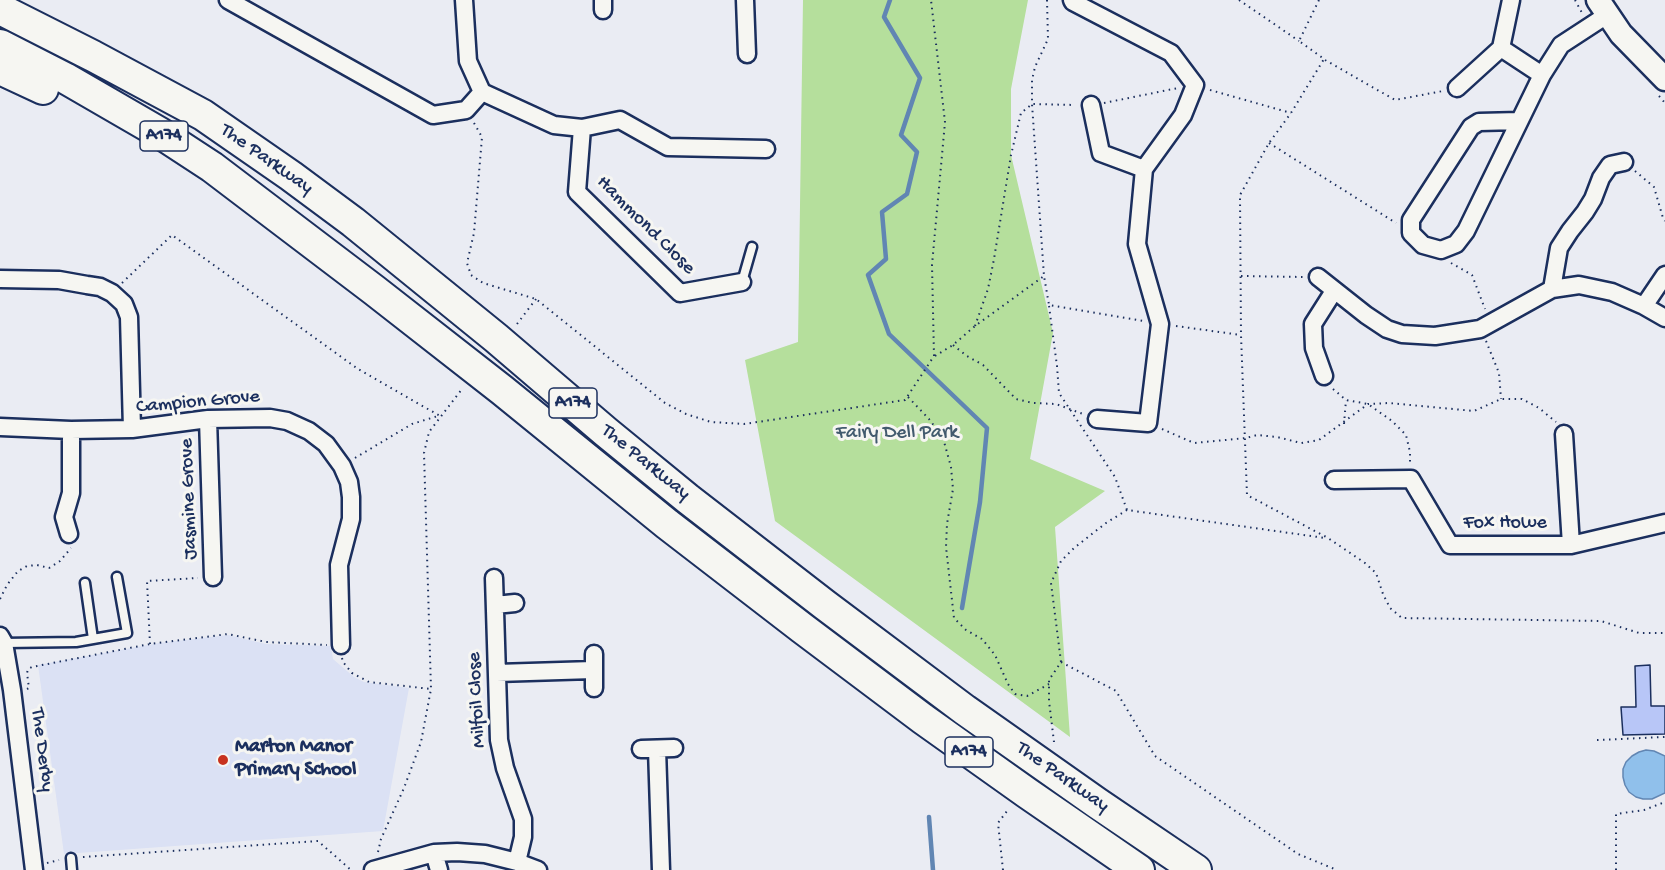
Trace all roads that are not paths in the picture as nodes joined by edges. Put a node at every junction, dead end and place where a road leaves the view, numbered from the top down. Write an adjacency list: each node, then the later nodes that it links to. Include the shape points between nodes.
1 (16, 0): 17 (highway, A174, via 101,46)
2 (228, 0): 16 (street, via 433,115 466,110)
3 (464, 0): 16 (street, via 468,62)
4 (745, 0): 11 (street)
5 (1072, 0): 23 (street, via 1172,52 1195,85 1183,115)
6 (1511, 0): 10 (street)
7 (1603, 7): 13 (street, via 1561,45); 14 (street, via 1622,34)
8 (0, 9): 17 (highway, The Parkway / A174)
9 (0, 45): 24 (highway, The Parkway / A174, via 160,133)
10 (1501, 48): 13 (street); 15 (street)
11 (747, 54)
12 (0, 69): 24 (highway, via 133,134)
13 (1542, 75): 19 (street)
14 (1665, 79)
15 (1457, 88)
16 (482, 92): 20 (street, via 554,125)
17 (178, 101): 67 (highway, The Parkway / A174, via 353,222 688,499 834,612 965,710)
18 (1091, 105): 23 (street, via 1101,153)
19 (1520, 121): 19 (street, via 1479,122 1471,127 1411,220 1411,233 1423,246 1441,249 1456,244)
20 (582, 128): 21 (street, via 620,120 668,147); 29 (street, Hammond Close, via 577,192 680,293)
21 (766, 149)
22 (1624, 162): 30 (street, via 1610,165 1593,199 1559,248)
23 (1144, 169): 36 (street, via 1137,244 1160,324 1148,423)
24 (316, 245): 66 (highway, The Parkway / A174, via 802,628 923,719)
25 (752, 247): 29 (lane)
26 (1665, 275): 32 (street)
27 (1318, 277): 31 (street)
28 (0, 279): 38 (street, via 59,280 100,287 124,304 129,317)
29 (742, 282)
30 (1552, 289): 31 (street, via 1486,326 1435,336 1387,329); 32 (street, via 1579,285 1612,292)
31 (1334, 291): 34 (street, via 1313,324 1314,348)
32 (1644, 306): 33 (street)
33 (1665, 318)
34 (1324, 376)
35 (208, 419): 38 (street, Campion Grove); 46 (street, Jasmine Grove); 53 (street, Campion Grove, via 287,421 326,444 342,466 349,482 351,519 339,565)
36 (1097, 419)
37 (0, 427): 39 (street, Campion Grove)
38 (132, 429): 39 (street, Campion Grove)
39 (71, 430): 43 (street, via 71,493 63,517)
40 (1564, 434): 44 (street, Fox Howe)
41 (1334, 480): 44 (street, Fox Howe, via 1411,478 1450,545)
42 (1665, 523): 44 (street, Fox Howe)
43 (69, 534)
44 (1571, 545)
45 (117, 577): 51 (lane, via 127,633)
46 (213, 577)
47 (494, 578): 50 (street, Milfoil Close)
48 (85, 583): 51 (lane)
49 (515, 603): 50 (street)
50 (495, 605): 54 (street, Milfoil Close)
51 (93, 639): 52 (lane)
52 (2, 640): 60 (street, The Derby)
53 (341, 645)
54 (497, 673): 55 (street, via 593,662); 59 (street, Milfoil Close, via 499,740 522,819 523,837)
55 (594, 687)
56 (674, 748): 65 (street, via 649,749)
57 (434, 853): 59 (street, via 485,854); 62 (street); 63 (street)
58 (71, 858): 61 (lane)
59 (517, 862): 64 (street)
60 (34, 868)
61 (72, 870)
62 (374, 870)
63 (439, 870)
64 (538, 870)
65 (661, 870)
66 (1140, 870)
67 (1196, 870)

